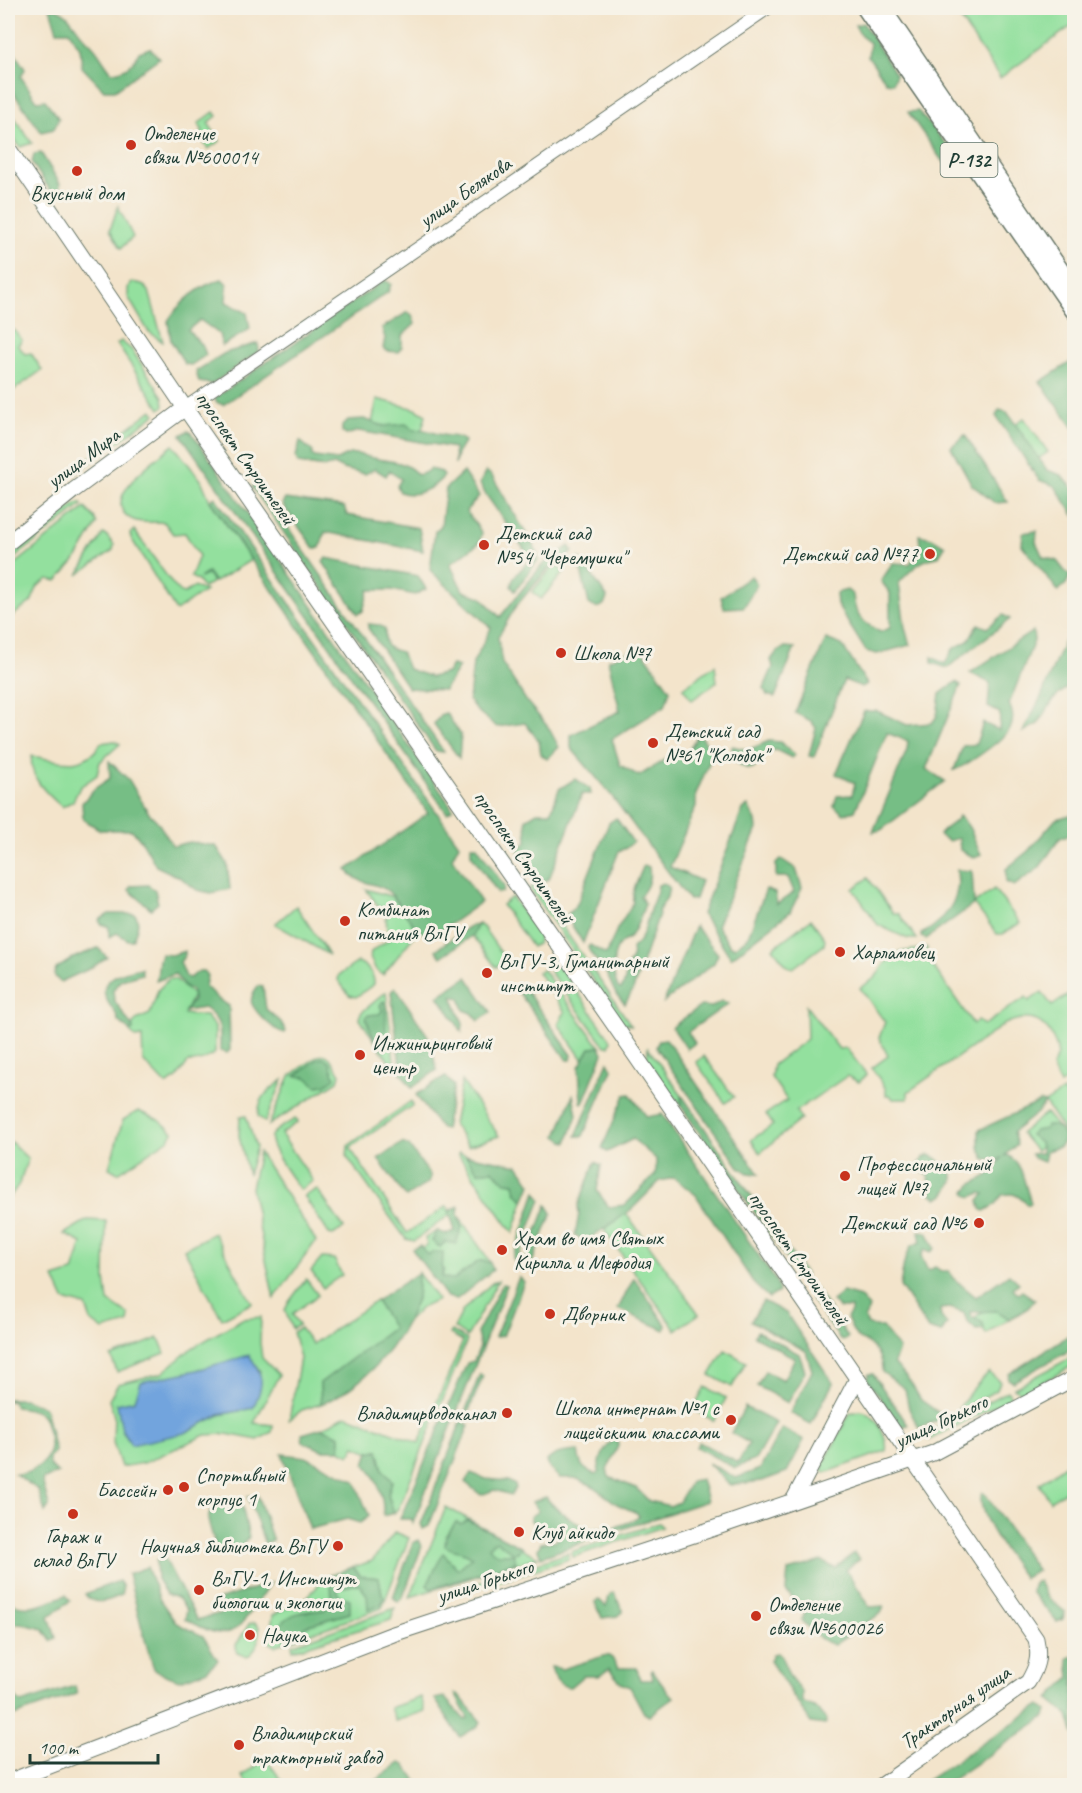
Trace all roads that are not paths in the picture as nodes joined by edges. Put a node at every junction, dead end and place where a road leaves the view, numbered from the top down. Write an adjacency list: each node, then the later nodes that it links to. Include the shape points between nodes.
1 (768, 8): 7 (street, улица Белякова)
2 (865, 8): 6 (highway, Р-132)
3 (882, 8): 5 (highway, Р-132)
4 (8, 148): 7 (main road, проспект Строителей)
5 (1074, 291)
6 (1074, 310)
7 (185, 408): 8 (main road, улица Мира); 10 (main road, проспект Строителей)
8 (8, 543)
9 (1074, 1378): 11 (main road, улица Горького)
10 (858, 1380): 11 (main road, проспект Строителей); 12 (main road)
11 (913, 1460): 12 (main road, улица Горького); 13 (main road, проспект Строителей, via 1036,1639)
12 (792, 1501): 14 (main road, улица Горького, via 393,1634)
13 (1039, 1653): 15 (main road, Тракторная улица, via 1037,1668 1028,1682)
14 (8, 1782)
15 (881, 1785)

